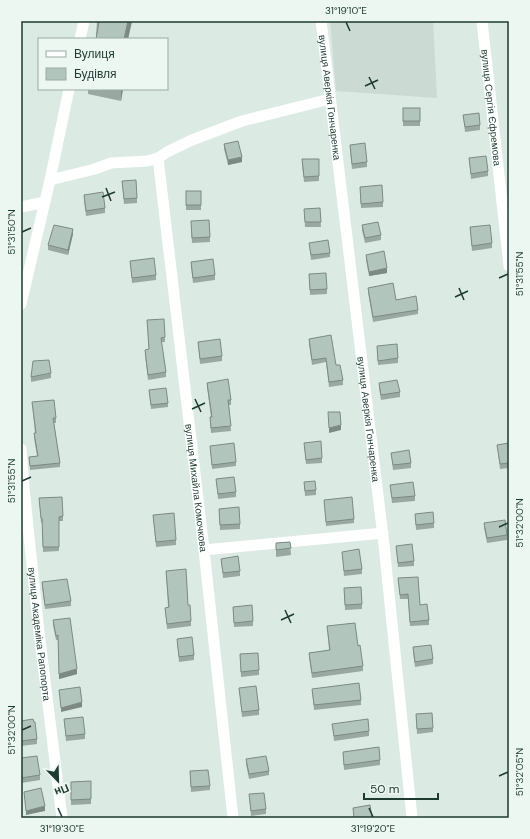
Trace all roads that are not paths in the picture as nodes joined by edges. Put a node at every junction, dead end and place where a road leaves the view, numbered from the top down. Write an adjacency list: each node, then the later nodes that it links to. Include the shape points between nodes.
1 (84, 21): 4 (street)
2 (321, 21): 6 (street, вулиця Аверкія Гончаренка)
3 (482, 21): 11 (street, вулиця Сергія Єфремова)
4 (80, 38)
5 (69, 90): 8 (street)
6 (330, 100): 7 (street, via 242,121 192,140); 14 (street, вулиця Аверкія Гончаренка)
7 (158, 158): 8 (street, via 111,164); 15 (street, вулиця Михайла Комочкова)
8 (50, 180): 9 (street)
9 (45, 202): 10 (street); 12 (street)
10 (21, 207)
11 (509, 266)
12 (21, 304)
13 (21, 449): 16 (street, вулиця Академіка Рапопорта, via 39,632)
14 (382, 533): 15 (street); 18 (street, вулиця Аверкія Гончаренка)
15 (204, 550): 17 (street, вулиця Михайла Комочкова)
16 (62, 818)
17 (233, 818)
18 (412, 818)

